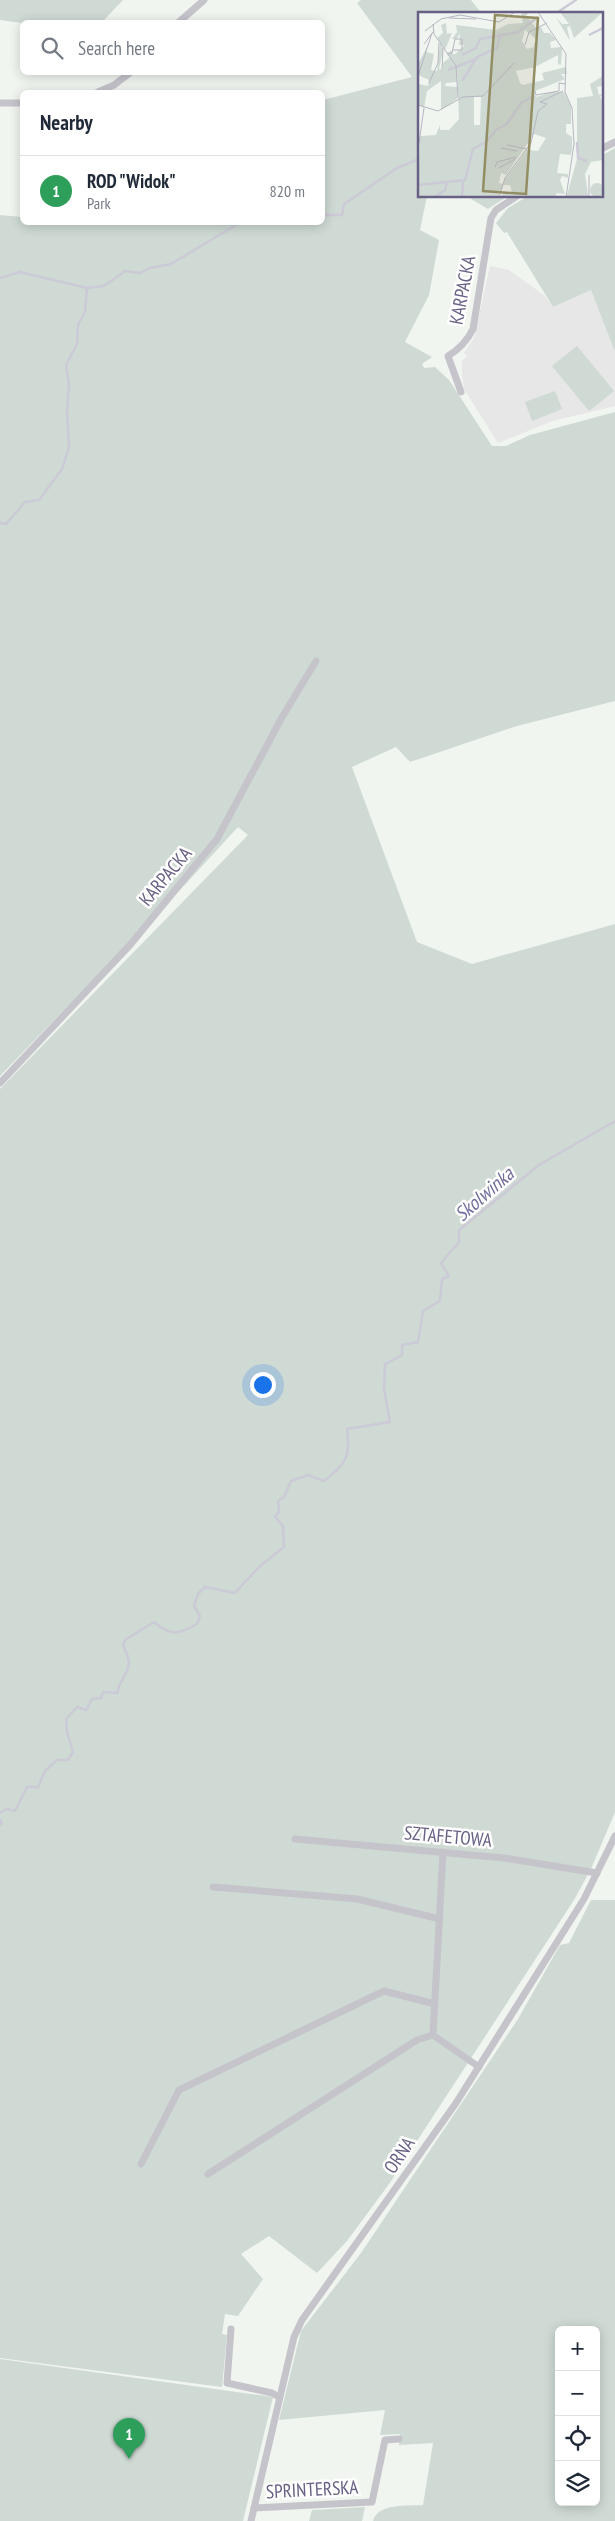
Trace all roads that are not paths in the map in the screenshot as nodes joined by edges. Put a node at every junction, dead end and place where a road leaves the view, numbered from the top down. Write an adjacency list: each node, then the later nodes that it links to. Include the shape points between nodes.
1 (204, 0): 2 (street)
2 (181, 20)
3 (127, 75): 4 (street)
4 (103, 90)
5 (0, 103): 6 (street)
6 (20, 103)
7 (615, 142): 8 (street)
8 (602, 148)
9 (514, 198): 10 (street, KARPACKA, via 496,210 491,218 473,328 468,339 448,356)
10 (461, 392)
11 (316, 661): 12 (street, KARPACKA, via 217,839 130,945)
12 (0, 1083)
13 (615, 1836): 16 (street, ORNA)
14 (295, 1840): 15 (street, SZTAFETOWA)
15 (444, 1852): 16 (street, SZTAFETOWA); 18 (street)
16 (598, 1873): 21 (street, ORNA)
17 (212, 1887): 18 (street, via 357,1899)
18 (440, 1919): 19 (street)
19 (435, 2004): 20 (street); 22 (street, via 384,1991 179,2090)
20 (433, 2035): 21 (street); 23 (street, via 417,2040)
21 (479, 2067): 25 (street, ORNA, via 385,2206 302,2320 294,2337)
22 (141, 2164)
23 (208, 2174)
24 (231, 2328): 25 (street, via 227,2383)
25 (280, 2397): 27 (street, ORNA)
26 (399, 2439): 27 (street, SPRINTERSKA, via 385,2440 372,2502)
27 (254, 2508): 28 (street, ORNA)
28 (251, 2521)

